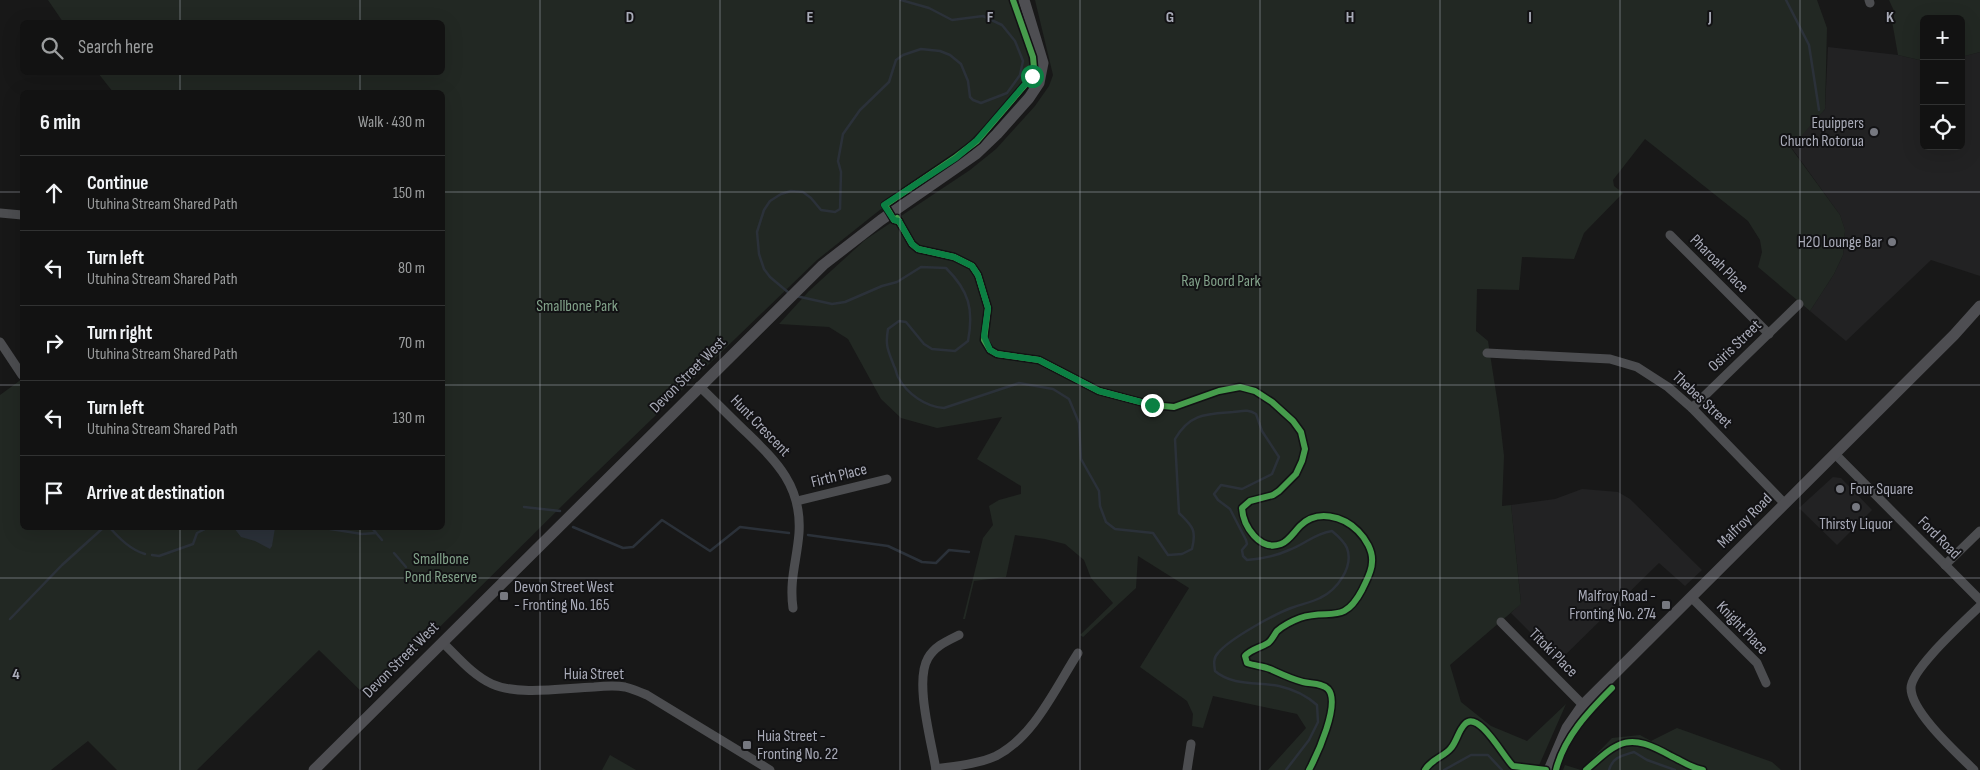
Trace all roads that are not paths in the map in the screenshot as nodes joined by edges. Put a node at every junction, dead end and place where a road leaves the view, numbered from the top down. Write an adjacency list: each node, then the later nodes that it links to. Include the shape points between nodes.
1 (1024, 0): 11 (main road, Devon Street West, via 1043,64 1039,83 1029,98 976,154 859,235 807,280)
2 (0, 213): 3 (street)
3 (20, 215)
4 (1670, 236): 7 (street, Pharoah Place)
5 (1798, 304): 7 (street, Osiris Street)
6 (1980, 306): 13 (main road, Malfroy Road)
7 (1769, 334): 12 (street, Osiris Street)
8 (0, 342): 10 (street)
9 (1487, 353): 12 (street, Thebes Street, via 1610,359 1653,376)
10 (20, 372)
11 (699, 386): 15 (street, Hunt Crescent, via 772,458 784,473); 25 (main road, Devon Street West)
12 (1692, 408): 16 (street, Thebes Street)
13 (1835, 454): 16 (main road, Malfroy Road); 18 (street, Ford Road)
14 (887, 479): 15 (street, Firth Place)
15 (797, 501): 22 (street, Hunt Crescent, via 799,532 790,591)
16 (1785, 504): 19 (main road, Malfroy Road)
17 (1980, 531): 18 (street)
18 (1946, 565): 20 (street, Ford Road)
19 (1691, 598): 27 (street, Knight Place, via 1757,663); 28 (main road, Malfroy Road)
20 (1980, 600)
21 (1980, 606): 35 (street, via 1921,667 1913,678 1911,689 1918,709)
22 (793, 608)
23 (1501, 622): 28 (street, Titoki Place)
24 (959, 635): 32 (street, via 934,650 923,669 923,697)
25 (442, 642): 30 (main road, Devon Street West); 31 (street, Huia Street, via 478,675 504,688 624,686 635,690)
26 (1078, 653): 32 (street, via 1033,724 1010,748 982,761)
27 (1766, 683)
28 (1584, 705): 34 (main road, Malfroy Road, via 1567,728)
29 (1191, 744): 33 (street)
30 (314, 770)
31 (770, 770)
32 (936, 770)
33 (1187, 770)
34 (1549, 770)
35 (1974, 770)

